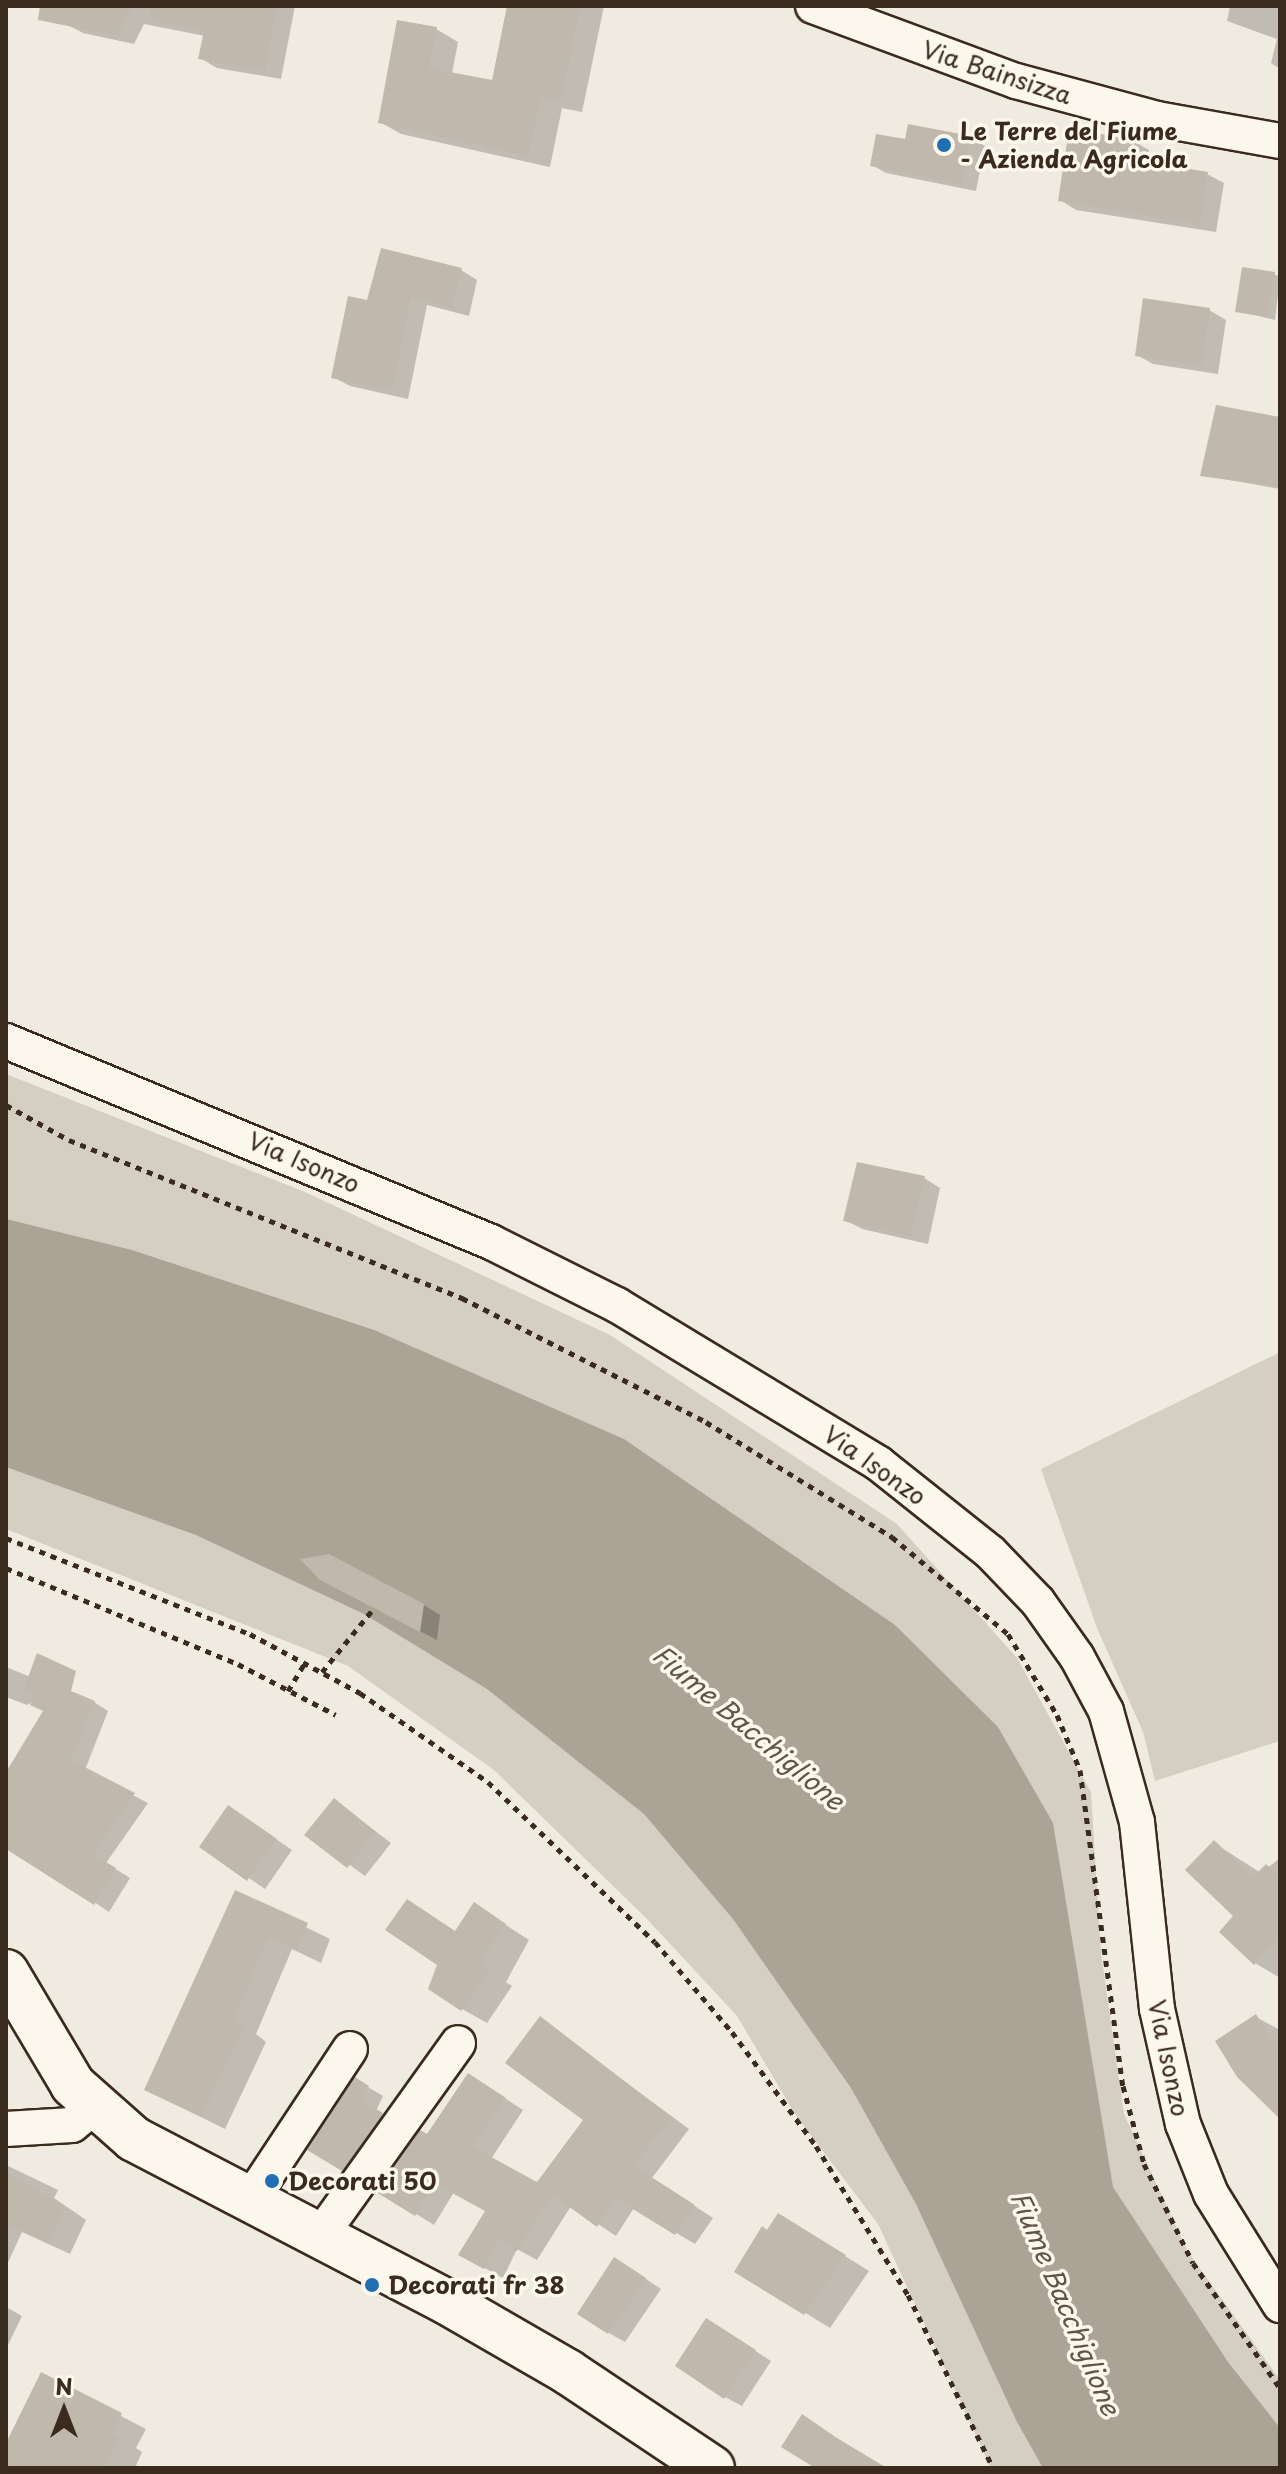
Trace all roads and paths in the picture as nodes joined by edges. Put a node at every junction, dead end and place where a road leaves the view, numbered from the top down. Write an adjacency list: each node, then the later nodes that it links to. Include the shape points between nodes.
1 (813, 6): 2 (street, Via Bainsizza, via 1016,81 1157,119)
2 (1280, 141)
3 (6, 1041): 19 (street, Via Isonzo, via 476,1236 617,1305 878,1463 990,1552 1038,1602 1106,1711 1137,1822 1157,2009 1183,2124 1211,2194)
4 (6, 1105): 20 (path, via 69,1140 462,1298 654,1394 892,1537 1008,1634 1057,1715 1080,1770 1123,2086 1144,2164 1193,2263)
5 (6, 1538): 8 (path, via 250,1634)
6 (6, 1568): 10 (path, via 238,1664)
7 (374, 1608): 9 (path)
8 (305, 1663): 9 (path); 10 (path)
9 (322, 1672): 22 (path, via 488,1782 655,1942 722,2021 816,2146 908,2295)
10 (288, 1691): 11 (path)
11 (336, 1715)
12 (6, 1972): 15 (street, via 45,2044)
13 (458, 2043): 18 (street)
14 (350, 2049): 17 (street)
15 (94, 2107): 16 (street, via 72,2125); 17 (street, via 134,2139)
16 (6, 2129)
17 (250, 2200): 18 (street)
18 (320, 2236): 21 (street, via 568,2372)
19 (1280, 2305)
20 (1280, 2388)
21 (712, 2468)
22 (993, 2468)

